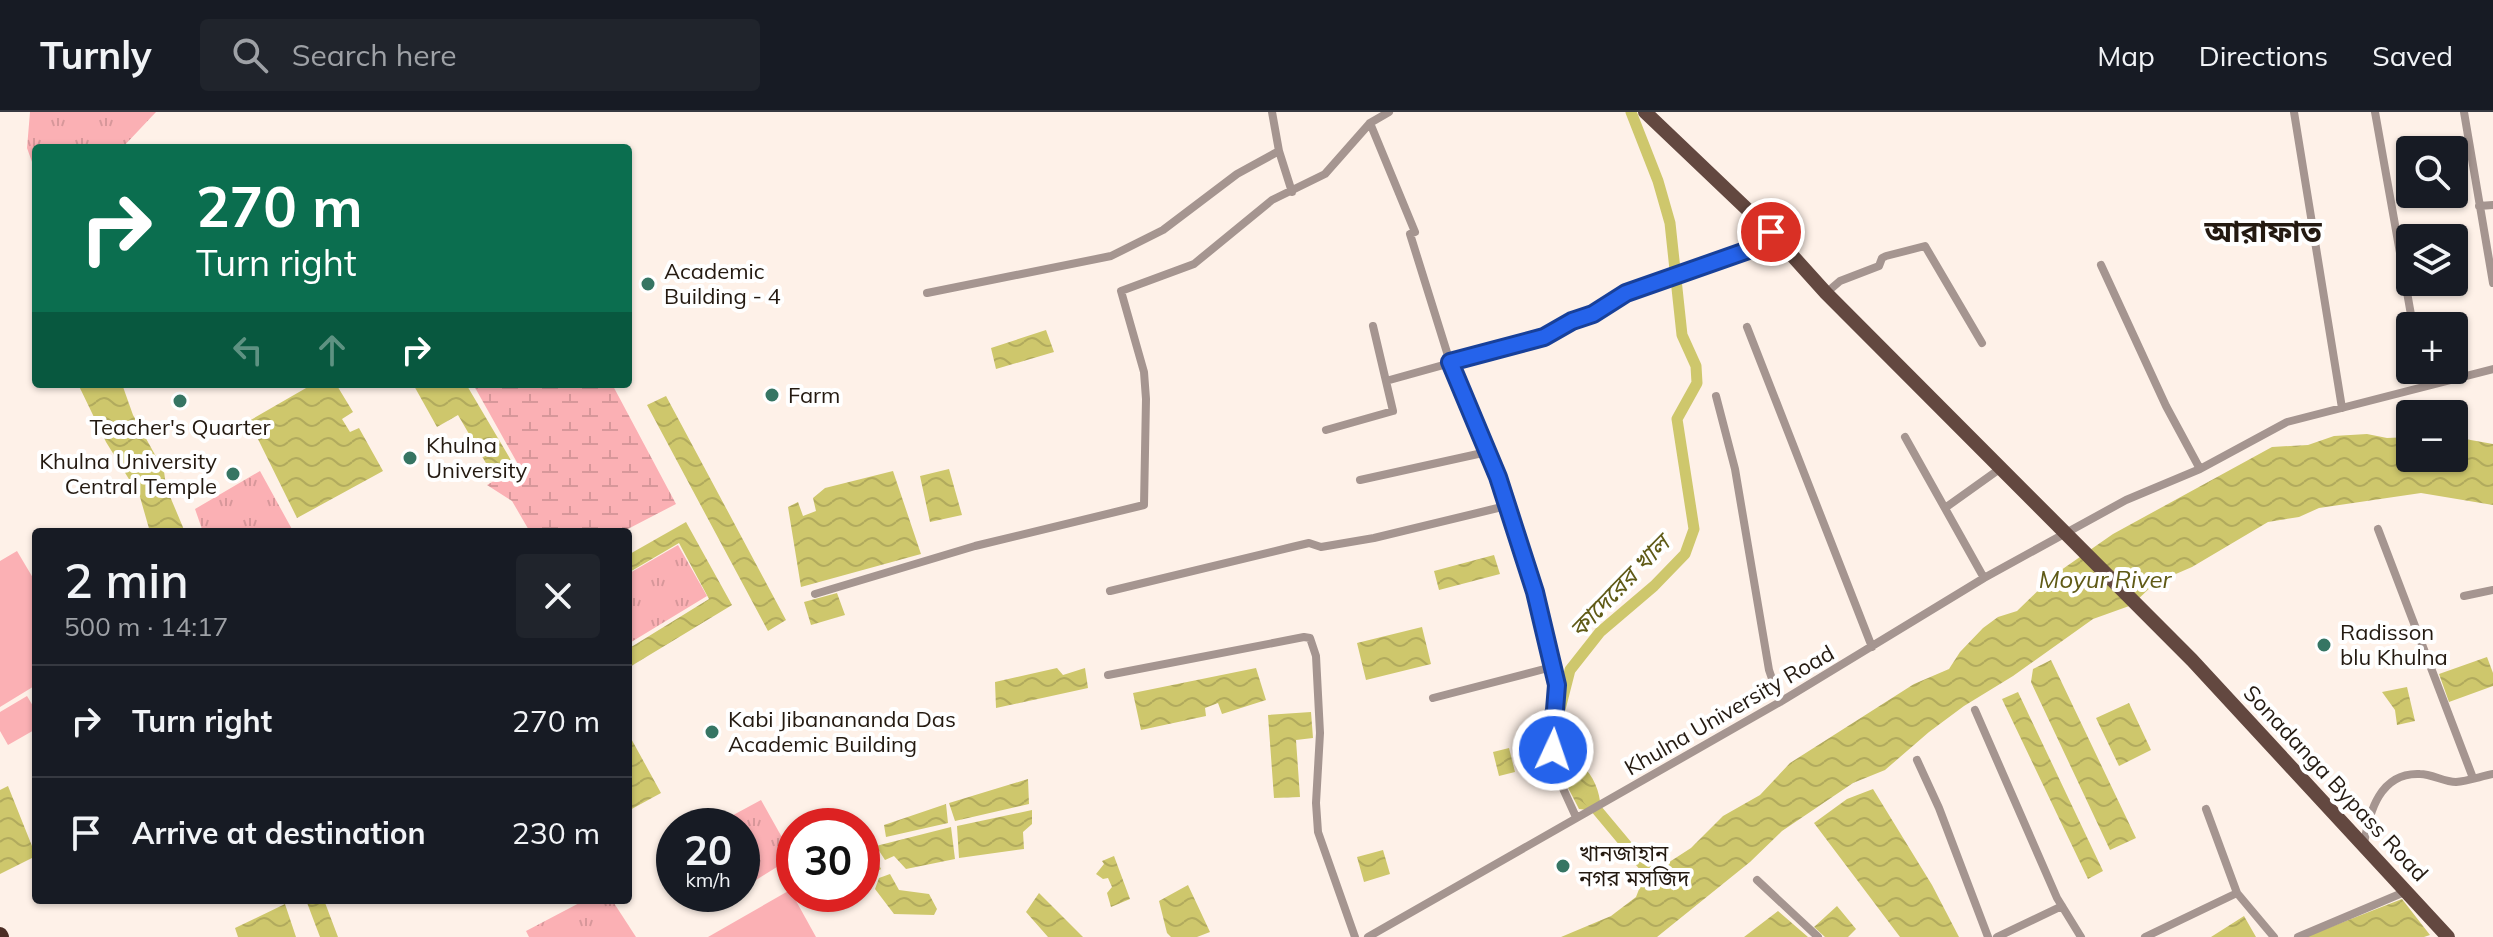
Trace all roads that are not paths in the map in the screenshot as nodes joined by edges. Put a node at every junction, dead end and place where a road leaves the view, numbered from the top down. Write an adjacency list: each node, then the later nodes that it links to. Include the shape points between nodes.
1 (1272, 112): 8 (street)
2 (1389, 112): 7 (street)
3 (1645, 112): 12 (main road, Sonadanga Bypass Road)
4 (2294, 112): 26 (street)
5 (2375, 112): 17 (street)
6 (2464, 112): 11 (street)
7 (1370, 123): 9 (street, via 1325,174); 21 (street, via 1415,232 1410,234)
8 (1279, 151): 9 (street); 15 (street, via 1237,174 1163,230 1111,256)
9 (1292, 192): 40 (street, via 1272,200 1194,264 1121,291 1144,372 1144,505 975,546)
10 (2493, 205): 11 (street)
11 (2479, 206): 14 (street)
12 (1771, 232): 16 (main road, Sonadanga Bypass Road); 21 (street, via 1757,247 1626,293 1544,337)
13 (2101, 265): 31 (street)
14 (2493, 283)
15 (927, 293)
16 (1826, 293): 20 (street, via 1840,281 1879,266 1886,256 1925,246); 30 (main road, Sonadanga Bypass Road)
17 (2411, 312)
18 (1373, 326): 23 (street)
19 (1747, 327): 42 (street)
20 (1982, 343)
21 (1450, 362): 23 (street); 29 (street)
22 (2493, 369): 24 (street, Khulna University Road)
23 (1386, 381): 27 (street, via 1393,411)
24 (2424, 386): 26 (street, Khulna University Road)
25 (1716, 396): 46 (street, via 1735,469 1769,670)
26 (2342, 408): 31 (street, Khulna University Road, via 2287,422)
27 (1326, 430)
28 (1905, 437): 34 (street)
29 (1487, 452): 32 (street); 33 (street)
30 (2001, 468): 34 (street); 36 (main road, Sonadanga Bypass Road)
31 (2200, 469): 36 (street, Khulna University Road, via 2126,500)
32 (1360, 480)
33 (1506, 506): 39 (street, via 1374,538 1321,547 1309,543); 43 (street, via 1535,592)
34 (1945, 508): 37 (street)
35 (2378, 529): 50 (street)
36 (2069, 539): 37 (street, Khulna University Road); 53 (main road, Sonadanga Bypass Road, via 2192,660)
37 (1984, 578): 42 (street, Khulna University Road)
38 (2493, 590): 41 (street)
39 (1110, 591)
40 (815, 594)
41 (2464, 596)
42 (1872, 647): 46 (street, Khulna University Road)
43 (1552, 667): 45 (street); 52 (street, via 1557,685 1550,729 1553,750)
44 (1108, 675): 58 (street, via 1310,638 1316,656 1320,733 1318,832)
45 (1433, 698)
46 (1780, 702): 52 (street, Khulna University Road)
47 (1975, 710): 57 (street)
48 (1917, 760): 61 (street)
49 (2493, 774): 50 (street)
50 (2473, 778): 53 (street, via 2456,782 2405,774 2393,780 2375,803)
51 (2206, 809): 56 (street)
52 (1576, 817): 59 (street, Khulna University Road)
53 (2364, 844): 55 (main road, Sonadanga Bypass Road)
54 (1757, 880): 60 (street)
55 (2407, 891): 66 (street); 67 (main road, Sonadanga Bypass Road)
56 (2237, 893): 64 (street); 65 (street)
57 (2062, 906): 62 (street); 63 (street)
58 (1355, 937)
59 (1368, 937)
60 (1818, 937)
61 (1988, 937)
62 (1997, 937)
63 (2081, 937)
64 (2145, 937)
65 (2274, 937)
66 (2298, 937)
67 (2448, 937)

